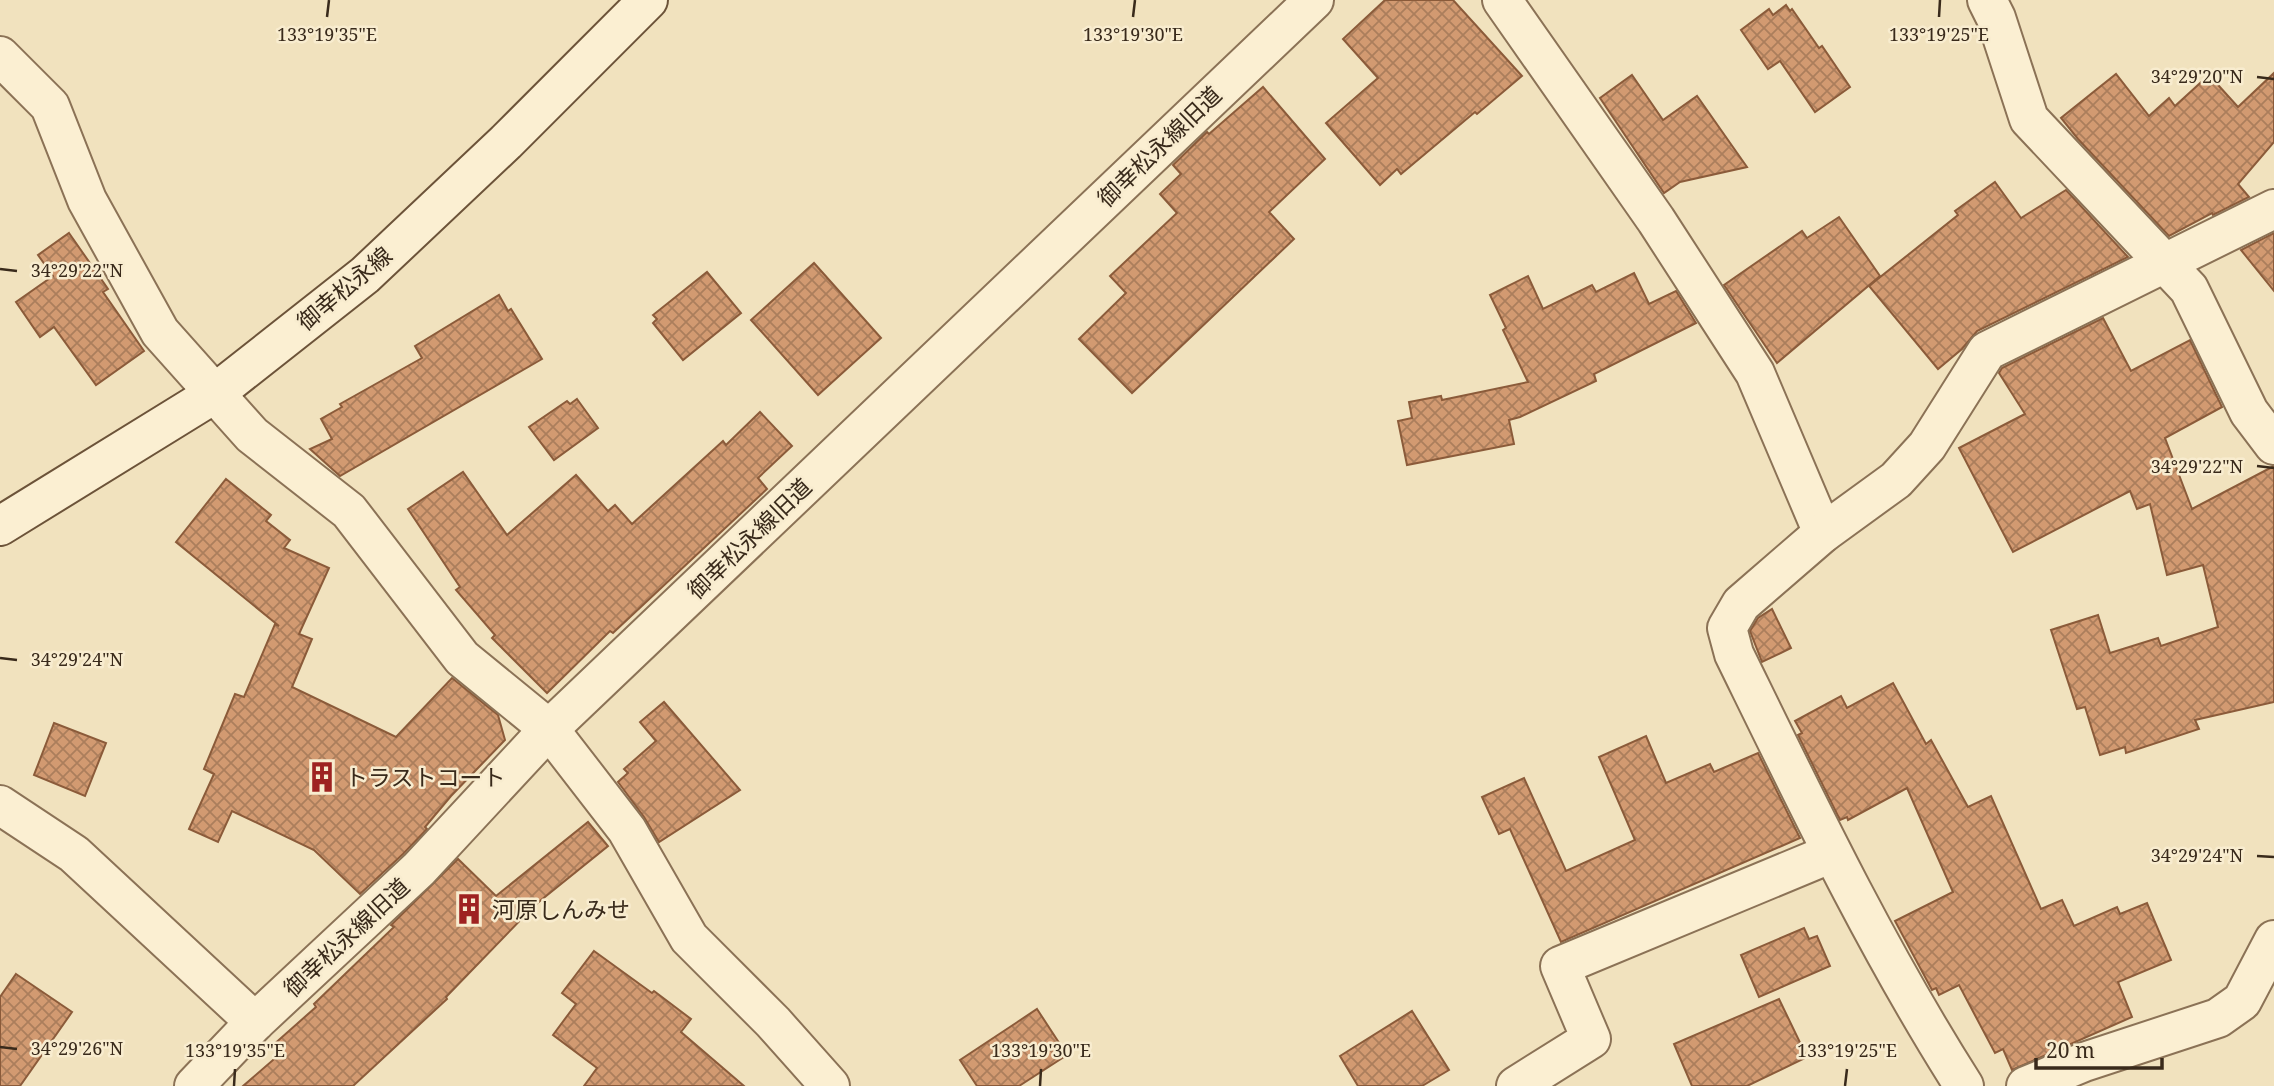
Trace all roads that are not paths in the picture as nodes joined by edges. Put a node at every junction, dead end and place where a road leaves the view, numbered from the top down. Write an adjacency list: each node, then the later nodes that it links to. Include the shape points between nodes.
1 (649, 0): 8 (street, 御幸松永線, via 365,275)
2 (1314, 0): 12 (street, 御幸松永線旧道)
3 (1502, 0): 11 (street, via 1656,220 1755,373)
4 (1987, 0): 7 (street, via 2029,119)
5 (0, 56): 8 (street, via 50,106 88,200 160,332)
6 (2274, 209): 7 (street)
7 (2166, 263): 9 (street, via 2189,289 2249,412); 11 (street, via 1987,351 1927,446 1896,480)
8 (214, 394): 10 (street, 御幸松永線); 12 (street, via 252,435 349,511 462,658)
9 (2274, 445)
10 (0, 526)
11 (1822, 533): 14 (street, via 1741,604 1727,628 1734,654)
12 (549, 729): 16 (street, 御幸松永線旧道, via 419,869); 18 (street, via 627,830 689,938)
13 (0, 805): 16 (street, via 74,854)
14 (1832, 853): 19 (street, via 1560,966 1591,1039); 20 (street)
15 (2274, 940): 21 (street, via 2242,1001 2218,1018)
16 (255, 1022): 17 (street, 御幸松永線旧道)
17 (194, 1086)
18 (830, 1086)
19 (1516, 1086)
20 (1964, 1086)
21 (2026, 1086)

